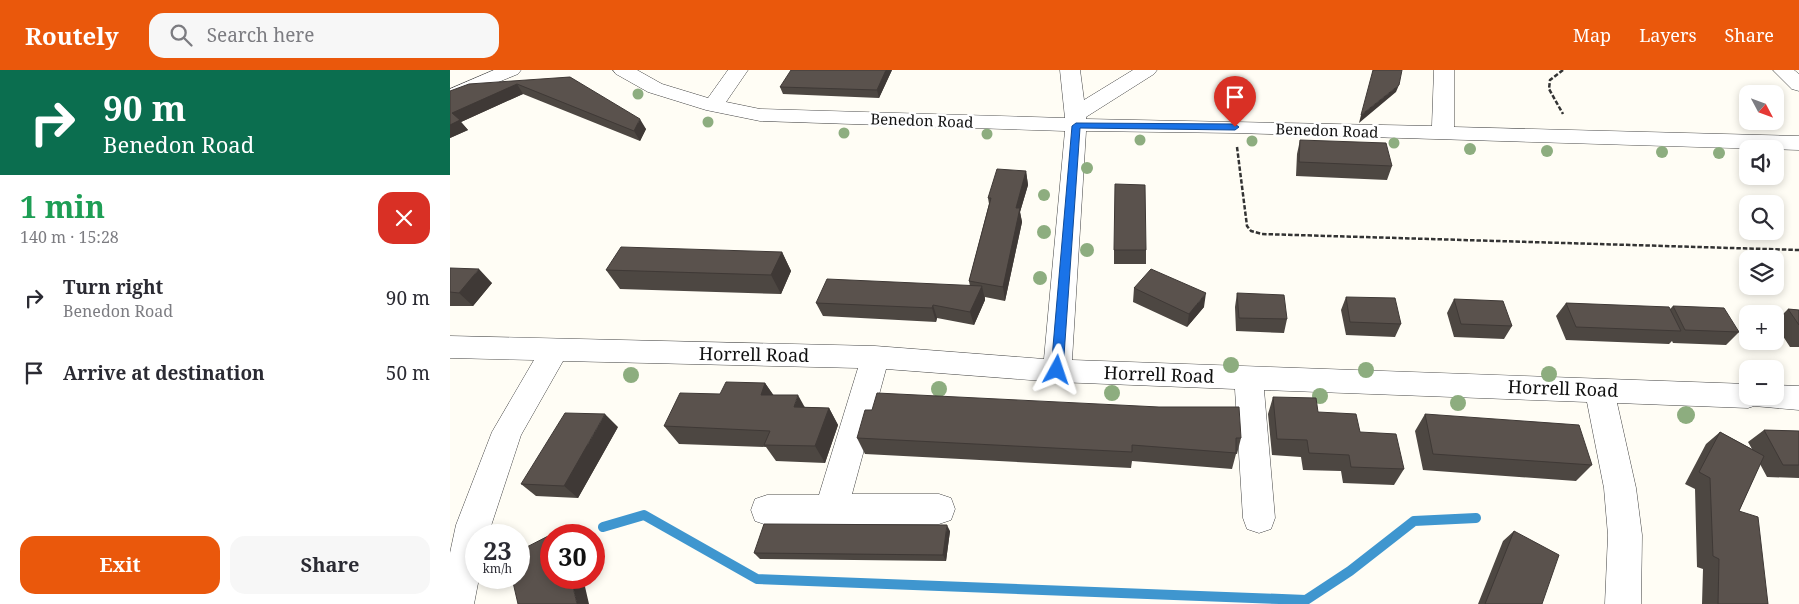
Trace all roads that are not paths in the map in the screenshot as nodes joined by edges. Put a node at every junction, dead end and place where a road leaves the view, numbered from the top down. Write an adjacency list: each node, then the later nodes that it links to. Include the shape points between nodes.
1 (511, 70): 9 (street)
2 (623, 70): 10 (street, Benedon Road, via 655,88)
3 (738, 70): 10 (street)
4 (1070, 70): 11 (street)
5 (1147, 70): 11 (street)
6 (1444, 70): 12 (street)
7 (1783, 70): 8 (street)
8 (1799, 86)
9 (450, 96)
10 (713, 106): 11 (street, Benedon Road, via 760,115)
11 (1076, 120): 12 (street, Benedon Road); 17 (street)
12 (1443, 133): 13 (street, Benedon Road)
13 (1799, 143)
14 (450, 347): 15 (street, Horrell Road)
15 (555, 349): 16 (street, Horrell Road); 27 (street, via 507,432 473,525)
16 (874, 357): 17 (street, Horrell Road); 25 (street)
17 (1057, 370): 18 (street, Horrell Road)
18 (1249, 378): 19 (street, Horrell Road); 26 (street)
19 (1599, 390): 20 (street, Horrell Road); 28 (street, via 1620,488 1625,535)
20 (1739, 396)
21 (1784, 397): 22 (street)
22 (1799, 398)
23 (939, 509): 25 (street)
24 (767, 510): 25 (street)
25 (831, 510)
26 (1258, 518)
27 (456, 604)
28 (1623, 604)

